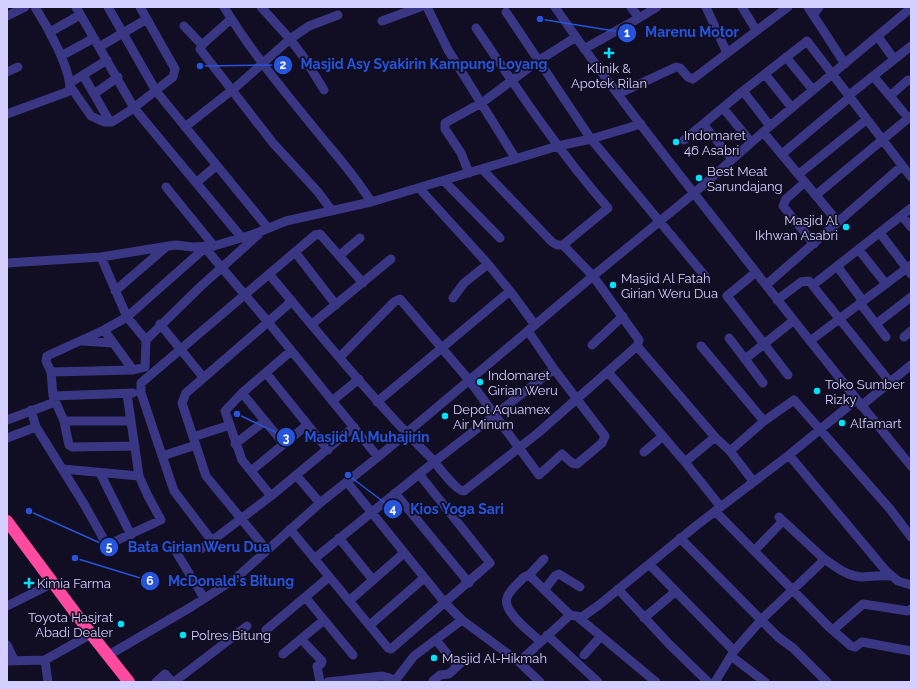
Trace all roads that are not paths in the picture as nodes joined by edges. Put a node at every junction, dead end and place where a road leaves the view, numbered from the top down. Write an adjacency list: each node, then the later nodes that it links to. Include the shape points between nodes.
1 (25, 7): 24 (street)
2 (35, 7): 32 (street)
3 (108, 7): 33 (street)
4 (140, 7): 26 (street)
5 (224, 7): 27 (street)
6 (261, 7): 37 (street)
7 (420, 7): 18 (street)
8 (427, 7): 69 (street, via 448,50)
9 (555, 7): 34 (street)
10 (631, 7): 25 (street)
11 (657, 7): 25 (street)
12 (706, 7): 42 (street)
13 (742, 7): 31 (street)
14 (788, 7): 19 (street)
15 (808, 7): 23 (street)
16 (819, 7): 23 (street)
17 (911, 8): 35 (street)
18 (400, 10): 28 (street)
19 (776, 10): 31 (street)
20 (78, 11): 32 (street); 36 (street)
21 (506, 12): 47 (street)
22 (338, 15): 37 (street, via 309,26)
23 (813, 15): 49 (street)
24 (7, 16)
25 (639, 18): 41 (street)
26 (147, 19): 33 (street); 62 (street, via 175,69 173,77)
27 (231, 19): 38 (street); 48 (street)
28 (382, 21)
29 (184, 26): 38 (street)
30 (476, 28): 57 (street)
31 (756, 30): 42 (street)
32 (50, 32): 43 (street)
33 (123, 33): 40 (street); 62 (street)
34 (576, 37): 41 (street); 47 (street)
35 (878, 37): 45 (street); 49 (street)
36 (94, 38): 40 (street); 43 (street)
37 (290, 39): 48 (street); 60 (street)
38 (202, 45): 63 (street, via 200,49 203,54)
39 (911, 46): 45 (street)
40 (99, 47): 46 (street)
41 (584, 49): 66 (street)
42 (728, 52): 66 (street, via 693,79 676,67)
43 (60, 56): 59 (street)
44 (786, 57): 52 (street); 54 (street, via 807,41); 61 (street)
45 (894, 59): 55 (street)
46 (107, 60): 53 (street); 56 (street)
47 (538, 61): 57 (street); 81 (street)
48 (263, 63): 63 (street); 101 (street, via 350,170)
49 (845, 64): 54 (street)
50 (18, 67): 51 (street)
51 (7, 72)
52 (765, 74): 64 (street); 72 (street)
53 (83, 75): 59 (street); 65 (street)
54 (832, 75): 61 (street); 68 (street)
55 (873, 76): 67 (street); 68 (street)
56 (118, 77): 65 (street); 70 (street)
57 (512, 81): 69 (street); 85 (street)
58 (911, 81): 67 (street, via 908,80)
59 (70, 84): 73 (street, via 67,92); 76 (street, via 91,116 97,120)
60 (324, 90)
61 (813, 90): 72 (street)
62 (156, 91): 70 (street); 79 (street)
63 (231, 91): 79 (street); 103 (street, via 272,144)
64 (743, 91): 71 (street); 80 (street)
65 (94, 94): 76 (street)
66 (618, 94): 77 (street)
67 (890, 96): 74 (street)
68 (849, 97): 75 (street); 86 (street)
69 (483, 102): 87 (street); 92 (street, via 447,121 444,126 461,153)
70 (134, 108): 76 (street); 96 (street)
71 (723, 108): 78 (street); 84 (street)
72 (792, 108): 80 (street)
73 (7, 112)
74 (907, 115): 83 (street)
75 (866, 120): 83 (street); 94 (street)
76 (110, 122)
77 (641, 124): 81 (street); 99 (street)
78 (703, 124): 82 (street); 88 (street)
79 (185, 127): 89 (street)
80 (767, 129): 84 (street); 86 (street)
81 (591, 139): 85 (street); 105 (street)
82 (684, 140)
83 (882, 141): 90 (street); 100 (street)
84 (751, 142): 88 (street)
85 (558, 146): 87 (street); 114 (street, via 608,208)
86 (782, 154): 94 (street)
87 (516, 159): 91 (street)
88 (732, 159): 99 (street)
89 (216, 166): 96 (street); 108 (street)
90 (902, 166): 93 (street); 106 (street)
91 (482, 169): 92 (street); 114 (street, via 552,242)
92 (469, 173): 95 (street)
93 (911, 177)
94 (802, 178): 100 (street); 113 (street, via 783,206)
95 (444, 181): 98 (street); 112 (street)
96 (196, 183): 110 (street)
97 (166, 186): 116 (street)
98 (419, 188): 101 (street); 123 (street)
99 (693, 194): 105 (street); 127 (street)
100 (816, 195): 106 (street)
101 (370, 202): 103 (street)
102 (911, 208): 104 (street)
103 (332, 211): 108 (street, via 299,217)
104 (902, 216): 107 (street); 109 (street)
105 (658, 221): 129 (street); 130 (street)
106 (838, 222): 113 (street)
107 (911, 227)
108 (266, 229): 110 (street); 125 (street)
109 (880, 233): 117 (street); 126 (street)
110 (242, 238): 116 (street)
111 (360, 238): 119 (street)
112 (500, 238)
113 (814, 244): 133 (street)
114 (563, 245): 129 (street)
115 (167, 246): 116 (street); 120 (street); 136 (street)
116 (208, 247): 125 (street); 145 (street)
117 (859, 250): 124 (street); 132 (street)
118 (295, 252): 119 (street, via 318,234); 128 (street); 143 (street)
119 (339, 256): 131 (street)
120 (101, 258): 122 (street); 136 (street)
121 (391, 259): 131 (street)
122 (7, 263)
123 (488, 264): 135 (street); 139 (street, via 464,283)
124 (837, 266): 134 (street); 142 (street)
125 (221, 268): 137 (street); 149 (street)
126 (910, 269): 132 (street)
127 (756, 272): 133 (street); 160 (street, via 728,296)
128 (269, 274): 137 (street); 141 (street)
129 (593, 276): 144 (street); 152 (street)
130 (705, 276)
131 (363, 283): 143 (street)
132 (886, 284): 142 (street)
133 (766, 285): 140 (street)
134 (813, 285): 140 (street, via 805,280); 146 (street)
135 (510, 291): 152 (street); 164 (street)
136 (115, 292): 145 (street)
137 (244, 294): 148 (street); 165 (street)
138 (911, 297): 151 (street)
139 (453, 298)
140 (777, 300): 147 (street)
141 (292, 301): 148 (street); 150 (street)
142 (862, 302): 146 (street); 151 (street)
143 (336, 305): 150 (street)
144 (623, 316): 161 (street); 162 (street, via 638,340)
145 (127, 317): 153 (street); 157 (street)
146 (840, 319): 158 (street); 181 (street)
147 (793, 321): 158 (street); 160 (street)
148 (268, 322): 166 (street); 178 (street)
149 (160, 324): 157 (street); 165 (street)
150 (312, 324): 167 (street)
151 (876, 324): 154 (street)
152 (532, 328): 171 (street); 180 (street)
153 (104, 330): 156 (street); 159 (street)
154 (886, 337)
155 (728, 338): 168 (street)
156 (81, 340): 159 (street); 173 (street, via 47,356 46,361)
157 (146, 340): 170 (street)
158 (810, 341): 190 (street)
159 (112, 343): 172 (street)
160 (765, 344): 168 (street); 176 (street)
161 (592, 346)
162 (637, 346): 174 (street); 205 (street)
163 (701, 346): 197 (street)
164 (442, 349): 167 (street, via 403,301 396,299); 180 (street); 189 (street)
165 (180, 350): 177 (street); 178 (street)
166 (291, 351): 175 (street); 188 (street)
167 (340, 357): 179 (street)
168 (745, 359): 182 (street)
169 (911, 365): 181 (street)
170 (145, 366): 172 (street); 177 (street)
171 (554, 369): 187 (street); 192 (street)
172 (133, 370): 173 (street)
173 (51, 372): 186 (street)
174 (608, 372): 187 (street); 204 (street)
175 (266, 373): 184 (street); 199 (street)
176 (788, 374)
177 (149, 376): 183 (street, via 140,384)
178 (203, 377): 207 (street, via 183,398 184,412)
179 (359, 379): 188 (street); 189 (street)
180 (469, 380): 192 (street); 203 (street)
181 (890, 382): 190 (street)
182 (763, 383)
183 (141, 393): 185 (street); 216 (street)
184 (242, 393): 196 (street); 198 (street, via 225,411)
185 (127, 394): 186 (street); 195 (street)
186 (54, 399): 191 (street); 194 (street)
187 (577, 399): 211 (street); 211 (street, via 605,436 602,443 579,463 572,463 562,454 538,475)
188 (332, 401): 201 (street)
189 (377, 402): 203 (street)
190 (858, 403): 202 (street); 220 (street)
191 (31, 410): 193 (street); 200 (street)
192 (494, 415): 211 (street); 219 (street)
193 (7, 420)
194 (64, 421): 195 (street); 210 (street, via 69,445 72,447)
195 (131, 421): 210 (street)
196 (265, 421): 208 (street); 209 (street)
197 (764, 421): 202 (street, via 794,400); 213 (street)
198 (230, 425): 207 (street); 208 (street)
199 (307, 425): 209 (street); 212 (street)
200 (36, 427): 206 (street); 221 (street)
201 (354, 428): 212 (street); 217 (street)
202 (821, 429): 215 (street); 238 (street)
203 (406, 433): 217 (street); 219 (street)
204 (663, 436): 214 (street); 218 (street)
205 (715, 437): 213 (street); 218 (street)
206 (7, 438)
207 (194, 441): 216 (street); 234 (street, via 206,476)
208 (235, 444): 222 (street, via 242,460)
209 (284, 444): 222 (street)
210 (135, 446): 226 (street)
211 (519, 448): 219 (street, via 464,491 457,488)
212 (328, 450): 225 (street)
213 (730, 451): 227 (street)
214 (644, 452)
215 (789, 455): 227 (street); 252 (street, via 879,564)
216 (162, 456): 241 (street, via 174,491)
217 (378, 457): 228 (street)
218 (685, 462): 232 (street)
219 (431, 464): 224 (street)
220 (911, 466)
221 (63, 469): 223 (street); 237 (street, via 106,545)
222 (251, 471): 230 (street)
223 (100, 473): 226 (street); 237 (street)
224 (419, 474): 229 (street); 257 (street, via 490,561)
225 (296, 475): 230 (street); 231 (street)
226 (139, 476): 237 (street, via 161,520)
227 (753, 481): 232 (street)
228 (347, 482): 231 (street); 233 (street)
229 (395, 493): 233 (street); 257 (street)
230 (271, 496): 234 (street)
231 (320, 503): 236 (street)
232 (718, 508): 240 (street); 245 (street)
233 (371, 512): 239 (street); 246 (street)
234 (242, 518): 241 (street); 243 (street)
235 (7, 521): 256 (highway)
236 (290, 528): 243 (street); 248 (street)
237 (131, 535)
238 (911, 537)
239 (339, 538): 248 (street); 255 (street)
240 (680, 538): 250 (street); 274 (street)
241 (212, 541): 242 (street)
242 (201, 549)
243 (266, 549): 264 (street, via 236,578)
244 (176, 550): 264 (street)
245 (754, 551): 247 (street, via 779,521); 262 (street)
246 (404, 553): 254 (street); 255 (street)
247 (823, 558): 252 (street, via 855,576); 262 (street)
248 (314, 559): 253 (street)
249 (544, 559): 251 (street)
250 (648, 564): 261 (street); 263 (street)
251 (528, 575): 260 (street); 281 (street, via 515,586 506,602 512,615)
252 (892, 576): 258 (street)
253 (329, 578): 265 (street); 266 (street)
254 (424, 578): 267 (street); 275 (street)
255 (373, 580): 266 (street)
256 (53, 583): 268 (street); 279 (highway)
257 (469, 583): 267 (street)
258 (911, 585)
259 (580, 587): 260 (street, via 559,574)
260 (545, 589): 270 (street)
261 (618, 589): 270 (street, via 594,608); 271 (street)
262 (793, 591): 274 (street); 278 (street)
263 (675, 592): 271 (street); 286 (street)
264 (204, 598): 290 (street)
265 (306, 598): 272 (street); 277 (street)
266 (348, 601): 275 (street)
267 (445, 603): 273 (street); 275 (street, via 391,649)
268 (7, 606)
269 (911, 609): 278 (street, via 908,611 863,604)
270 (575, 617): 280 (street); 281 (street)
271 (644, 618): 307 (street)
272 (324, 620): 282 (street); 288 (street)
273 (462, 620): 283 (street); 294 (street)
274 (761, 620): 286 (street); 310 (street)
275 (370, 625)
276 (247, 626): 300 (street)
277 (266, 630)
278 (833, 630): 285 (street, via 852,647 862,642)
279 (90, 634): 290 (highway); 293 (street)
280 (600, 636): 289 (street); 306 (street)
281 (543, 638): 294 (street); 305 (street)
282 (302, 639): 287 (street); 301 (street, via 322,661 318,666)
283 (436, 640): 295 (street); 303 (street, via 410,660)
284 (7, 645): 292 (street)
285 (911, 651)
286 (733, 653): 308 (street); 309 (street)
287 (283, 654)
288 (353, 655)
289 (584, 655)
290 (107, 656): 298 (highway)
291 (465, 659): 295 (street)
292 (10, 660): 293 (street)
293 (45, 660): 297 (street)
294 (518, 662): 304 (street)
295 (457, 666): 296 (street, via 449,674 440,675)
296 (433, 681)
297 (48, 682)
298 (129, 682)
299 (156, 682): 300 (street, via 165,674)
300 (173, 682)
301 (320, 682)
302 (328, 682): 303 (street, via 382,676)
303 (394, 682)
304 (540, 682)
305 (598, 682)
306 (656, 682)
307 (708, 682)
308 (715, 682)
309 (766, 682)
310 (827, 682)

